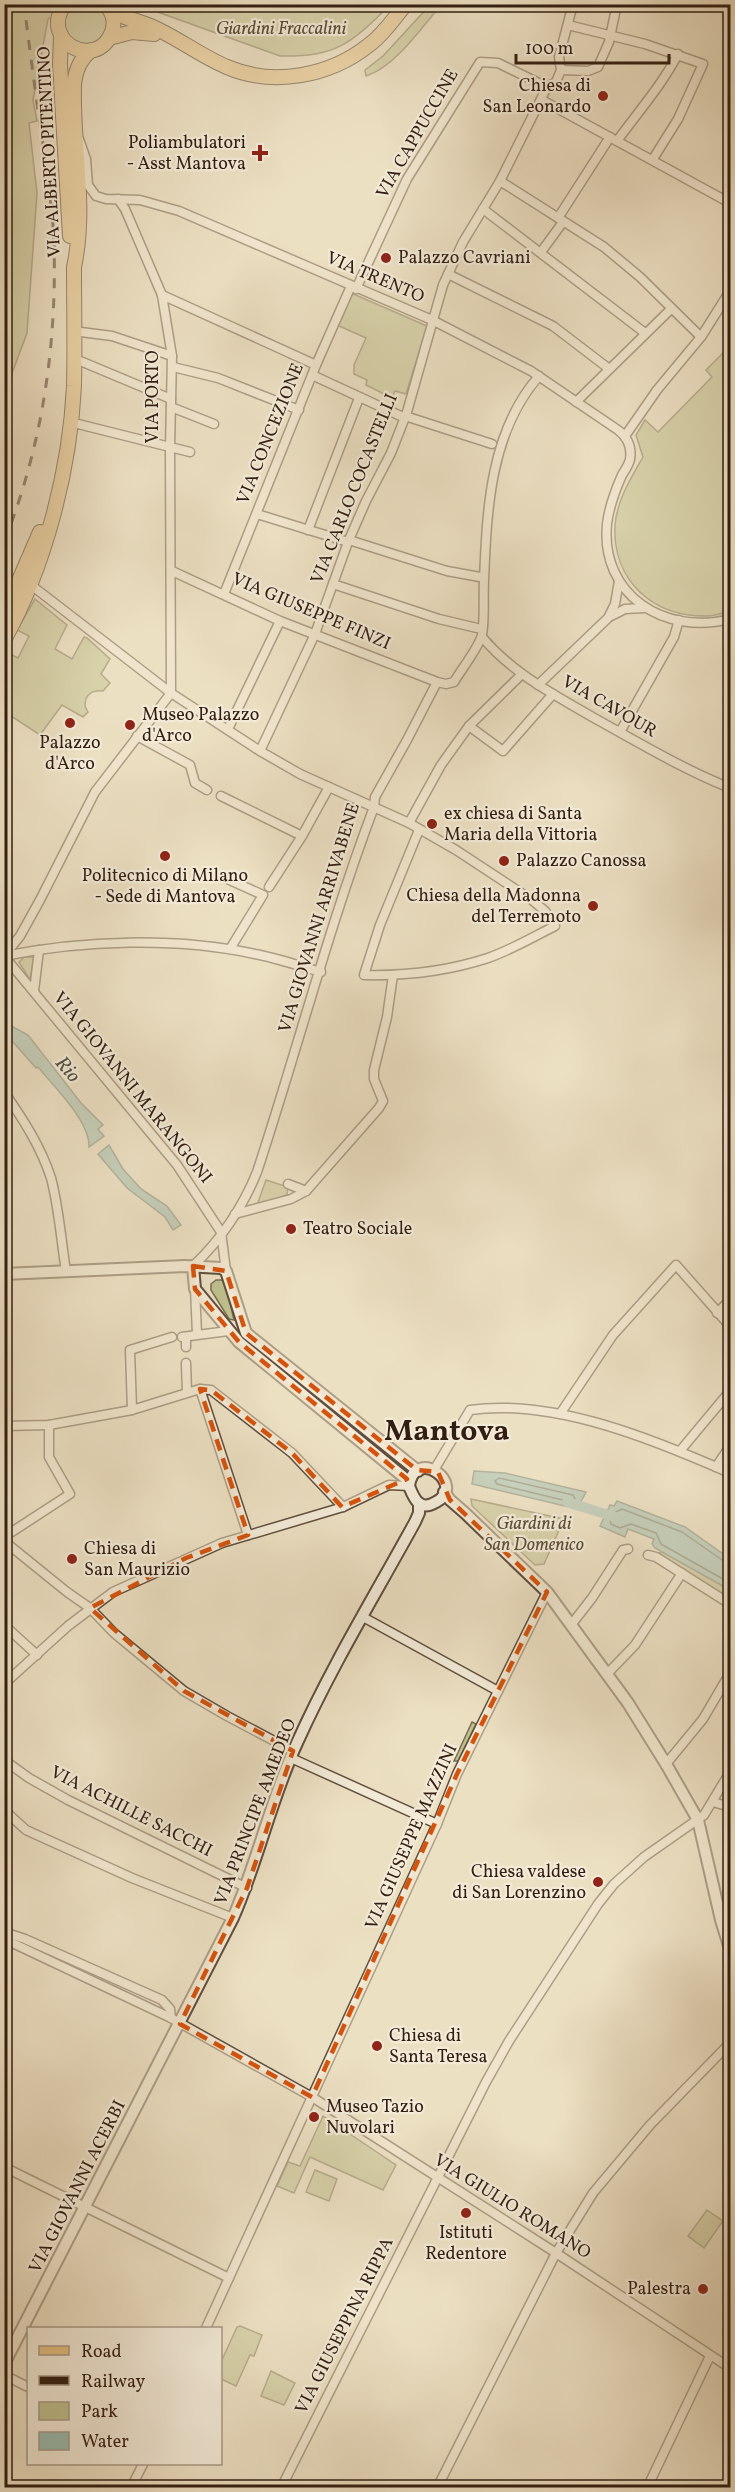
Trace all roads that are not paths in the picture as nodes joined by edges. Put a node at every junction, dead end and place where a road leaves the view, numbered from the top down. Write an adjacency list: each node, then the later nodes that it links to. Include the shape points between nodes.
1 (65, 4): 7 (main road, VIA ALBERTO PITENTINO, via 58,21)
2 (406, 4): 9 (main road, via 360,52 298,76 246,74)
3 (573, 4): 6 (street)
4 (617, 4): 8 (street)
5 (108, 6): 9 (main road); 10 (main road, via 114,20)
6 (568, 25): 8 (street); 13 (street, via 559,57)
7 (61, 35): 11 (main road, via 75,48); 26 (main road, VIA ALBERTO PITENTINO)
8 (610, 36): 12 (street); 13 (street, via 599,64 588,71)
9 (171, 37): 10 (main road, via 137,32)
10 (109, 38): 11 (main road)
11 (91, 51): 16 (main road, VIA ALBERTO PITENTINO, via 76,68)
12 (678, 54): 17 (street, via 666,77); 18 (street, via 703,64 678,119)
13 (561, 70): 14 (street, VIA CARLO COCASTELLI, via 556,82)
14 (547, 87): 15 (street, VIA CARLO COCASTELLI); 28 (street, VIA CAPPUCCINE, via 498,63 480,62 407,179)
15 (541, 102): 17 (street); 19 (street, VIA CARLO COCASTELLI)
16 (76, 135): 20 (street, VIA ALBERTO PITENTINO, via 85,155 88,185); 26 (main road, VIA ALBERTO PITENTINO, via 80,189)
17 (613, 139): 18 (street); 24 (street)
18 (653, 159): 22 (street)
19 (500, 181): 23 (street, VIA CARLO COCASTELLI); 24 (street)
20 (93, 194): 21 (street, VIA TRENTO)
21 (118, 199): 28 (street, VIA TRENTO, via 141,200 179,211); 30 (street, VIA PORTO)
22 (730, 202)
23 (483, 209): 25 (street); 27 (street, VIA CARLO COCASTELLI)
24 (560, 220): 25 (street); 31 (street, via 604,247)
25 (541, 252): 34 (street)
26 (74, 267): 33 (main road, VIA ALBERTO PITENTINO)
27 (448, 274): 32 (street, VIA CARLO COCASTELLI); 40 (street, via 553,326)
28 (353, 287): 32 (street, VIA TRENTO); 38 (street, VIA CONCEZIONE)
29 (730, 291): 35 (street)
30 (162, 295): 36 (street, VIA PORTO); 38 (street)
31 (671, 309): 34 (street); 35 (street)
32 (432, 320): 42 (street, VIA TRENTO); 47 (street, VIA CARLO COCASTELLI)
33 (73, 331): 36 (street, via 112,336); 37 (main road, VIA ALBERTO PITENTINO)
34 (645, 333): 40 (street)
35 (700, 337): 50 (street)
36 (172, 356): 39 (street, VIA PORTO)
37 (73, 358): 45 (street); 48 (main road, VIA ALBERTO PITENTINO)
38 (316, 364): 41 (street, VIA CONCEZIONE)
39 (173, 367): 45 (street, VIA PORTO); 46 (street, via 218,378)
40 (608, 368): 44 (street)
41 (312, 375): 43 (street); 46 (street, VIA CONCEZIONE)
42 (539, 376): 44 (street, VIA TRENTO); 73 (street, via 509,424 494,474 489,501)
43 (359, 398): 47 (street); 56 (street)
44 (576, 402): 50 (street, VIA TRENTO)
45 (171, 403): 49 (street); 52 (street, VIA PORTO)
46 (299, 410): 55 (street, VIA CONCEZIONE)
47 (405, 417): 51 (street); 58 (street, VIA CARLO COCASTELLI)
48 (70, 422): 52 (street); 54 (main road, VIA ALBERTO PITENTINO)
49 (214, 424)
50 (625, 436): 61 (street, via 631,456 611,501 606,536)
51 (492, 444)
52 (170, 448): 53 (street); 59 (street, VIA PORTO)
53 (190, 452)
54 (57, 496): 57 (main road, VIA ALBERTO PITENTINO); 63 (main road, VIA ALBERTO PITENTINO)
55 (257, 514): 56 (street); 64 (street, VIA CONCEZIONE)
56 (308, 530): 58 (street)
57 (40, 533): 63 (street, VIA ALBERTO PITENTINO, via 29,577); 66 (main road, VIA ALBERTO PITENTINO)
58 (349, 541): 60 (street); 62 (street, VIA CARLO COCASTELLI)
59 (172, 571): 64 (street, VIA GIUSEPPE FINZI); 78 (street, VIA PORTO)
60 (480, 577)
61 (619, 581): 65 (street); 67 (street)
62 (333, 584): 71 (street); 72 (street, VIA CARLO COCASTELLI)
63 (31, 585): 74 (main road, VIA ALBERTO PITENTINO); 78 (street)
64 (224, 594): 70 (street, VIA GIUSEPPE FINZI)
65 (646, 608): 67 (street, via 625,609); 69 (street)
66 (4, 615)
67 (608, 618): 77 (street)
68 (730, 619): 69 (street, via 701,623)
69 (679, 620): 82 (street, via 674,637)
70 (280, 621): 72 (street, VIA GIUSEPPE FINZI); 81 (street)
71 (477, 628)
72 (315, 634): 76 (street, VIA GIUSEPPE FINZI); 84 (street, VIA CARLO COCASTELLI)
73 (482, 637): 75 (street, VIA CAVOUR); 76 (street, via 454,682)
74 (4, 640)
75 (521, 675): 77 (street, VIA CAVOUR); 80 (street)
76 (437, 682): 89 (street, VIA GIOVANNI ARRIVABENE, via 375,797)
77 (538, 685): 79 (street, VIA CAVOUR)
78 (171, 693): 81 (street); 83 (street)
79 (553, 694): 80 (street, via 503,751); 82 (street, VIA CAVOUR)
80 (469, 726): 90 (street, via 441,765)
81 (228, 729): 84 (street)
82 (620, 732): 86 (street, VIA CAVOUR, via 669,762)
83 (137, 736): 87 (street, via 190,765 195,783); 97 (street, via 85,811 20,936)
84 (260, 751): 85 (street)
85 (328, 787): 89 (street); 92 (street)
86 (730, 788)
87 (207, 790)
88 (221, 796): 92 (street)
89 (374, 807): 90 (street); 98 (street, VIA GIOVANNI ARRIVABENE)
90 (409, 823): 91 (street)
91 (419, 830): 99 (street, via 364,975); 99 (street, via 523,892 540,905 555,926 487,958)
92 (302, 836): 94 (street)
93 (223, 877): 94 (street)
94 (266, 891): 96 (street)
95 (42, 949): 96 (street, via 99,943); 97 (street); 100 (street)
96 (230, 950): 98 (street)
97 (4, 956): 100 (street, VIA GIOVANNI MARANGONI)
98 (321, 972): 104 (street, VIA GIOVANNI ARRIVABENE, via 257,1172)
99 (393, 975): 103 (street, via 374,1070 383,1101)
100 (35, 993): 105 (street, VIA GIOVANNI MARANGONI, via 177,1165)
101 (4, 1092): 107 (street, via 25,1123 50,1177)
102 (288, 1184): 103 (street)
103 (306, 1191): 104 (street)
104 (236, 1214): 105 (street, VIA GIOVANNI ARRIVABENE)
105 (221, 1232): 106 (street, VIA GIOVANNI ARRIVABENE, via 204,1256); 108 (street)
106 (189, 1266): 107 (street); 108 (street); 110 (street)
107 (66, 1270): 109 (street)
108 (226, 1271): 113 (street)
109 (4, 1274)
110 (195, 1289): 115 (street); 116 (street)
111 (730, 1300): 112 (street)
112 (717, 1313): 114 (street); 124 (street, via 676,1265 613,1335)
113 (242, 1326): 116 (street); 131 (street)
114 (730, 1326)
115 (196, 1334): 116 (street); 117 (street)
116 (232, 1335): 133 (street, via 405,1478)
117 (180, 1337): 118 (street); 123 (street, via 129,1350)
118 (186, 1347)
119 (186, 1363): 122 (street)
120 (200, 1389): 122 (street); 136 (street, via 211,1390 292,1453); 137 (street)
121 (730, 1391): 128 (street)
122 (187, 1392): 123 (street)
123 (132, 1410): 125 (street)
124 (560, 1414): 128 (street); 130 (street, via 512,1408 470,1410)
125 (49, 1425): 126 (street); 138 (street, via 49,1457 70,1494)
126 (4, 1426)
127 (730, 1446): 129 (street)
128 (680, 1450): 129 (street)
129 (716, 1467): 132 (street)
130 (434, 1470): 131 (street); 134 (street, via 443,1477)
131 (418, 1471): 133 (street)
132 (730, 1473)
133 (409, 1486): 135 (street); 136 (street, via 381,1488)
134 (444, 1492): 135 (street, via 435,1503); 142 (street)
135 (419, 1503): 145 (street, VIA PRINCIPE AMEDEO, via 417,1518)
136 (343, 1507): 137 (street)
137 (248, 1535): 144 (street, via 113,1592)
138 (4, 1539): 144 (street)
139 (627, 1549): 147 (street)
140 (648, 1555): 141 (street)
141 (682, 1573): 143 (street); 150 (street, via 635,1645)
142 (546, 1592): 147 (street); 152 (street, VIA GIUSEPPE MAZZINI)
143 (730, 1604)
144 (90, 1608): 148 (street); 153 (street, via 114,1633 184,1690)
145 (363, 1617): 152 (street); 153 (street, VIA PRINCIPE AMEDEO)
146 (4, 1625): 148 (street)
147 (571, 1625): 150 (street)
148 (37, 1655): 151 (street)
149 (730, 1673): 155 (street, via 703,1719)
150 (607, 1674): 155 (street)
151 (4, 1684)
152 (498, 1690): 161 (street, VIA GIUSEPPE MAZZINI)
153 (292, 1755): 161 (street); 162 (street, VIA PRINCIPE AMEDEO)
154 (4, 1760): 162 (street, VIA ACHILLE SACCHI, via 68,1800)
155 (666, 1764): 160 (street)
156 (730, 1772): 157 (street, VIA GIUSEPPINA RIPPA)
157 (713, 1802): 158 (street); 160 (street, VIA GIUSEPPINA RIPPA)
158 (730, 1807)
159 (4, 1810): 163 (street, via 26,1830)
160 (698, 1820): 166 (street); 171 (street, VIA GIUSEPPINA RIPPA, via 637,1863 598,1904 509,2042)
161 (437, 1824): 169 (street, VIA GIUSEPPE MAZZINI)
162 (247, 1888): 163 (street, VIA PRINCIPE AMEDEO)
163 (233, 1918): 167 (street, VIA PRINCIPE AMEDEO)
164 (4, 1932): 167 (street, via 165,2002)
165 (4, 1939): 167 (street, VIA GIULIO ROMANO)
166 (730, 1949)
167 (175, 2021): 169 (street, VIA GIULIO ROMANO); 172 (street, VIA GIOVANNI ACERBI)
168 (730, 2043): 173 (street, via 650,2125 593,2193)
169 (312, 2097): 171 (street, VIA GIULIO ROMANO); 174 (street, VIA GIUSEPPE MAZZINI)
170 (4, 2167): 172 (street)
171 (438, 2180): 173 (street, VIA GIULIO ROMANO); 183 (street, VIA GIUSEPPINA RIPPA)
172 (85, 2206): 174 (street); 177 (street, VIA GIOVANNI ACERBI)
173 (556, 2253): 176 (street, VIA GIULIO ROMANO); 184 (street)
174 (229, 2278): 175 (street, VIA GIUSEPPE MAZZINI)
175 (206, 2327)
176 (710, 2356): 178 (street, VIA GIULIO ROMANO); 185 (street)
177 (4, 2364)
178 (730, 2368)
179 (4, 2375): 180 (street)
180 (27, 2386)
181 (142, 2465): 182 (street)
182 (132, 2487)
183 (281, 2487)
184 (437, 2487)
185 (647, 2487)

